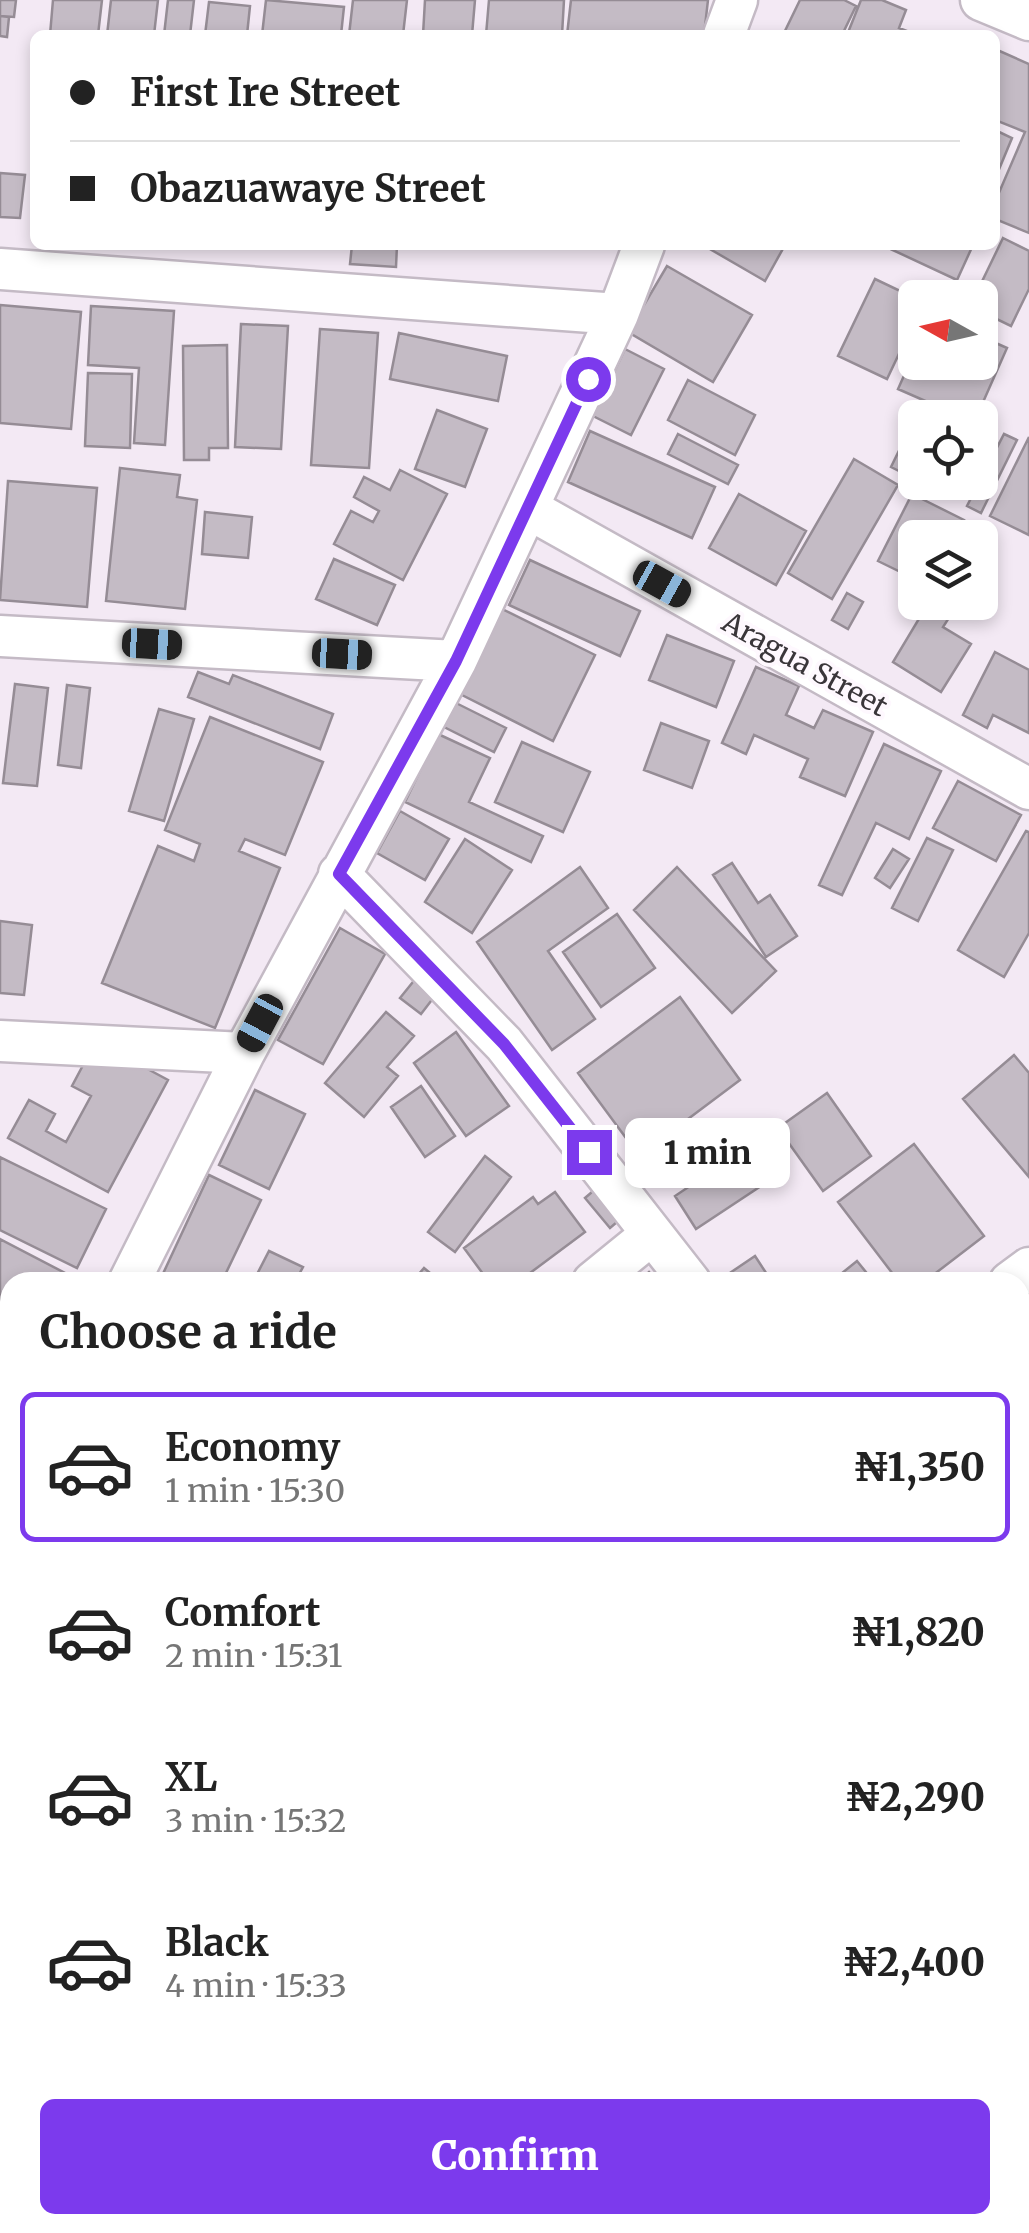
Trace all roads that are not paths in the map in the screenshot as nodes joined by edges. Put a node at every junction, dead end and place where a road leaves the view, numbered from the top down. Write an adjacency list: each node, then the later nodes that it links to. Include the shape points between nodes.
1 (738, 0): 4 (street)
2 (981, 0): 3 (street)
3 (1029, 20)
4 (726, 30)
5 (642, 250): 7 (street)
6 (0, 270): 7 (street)
7 (618, 314): 8 (street)
8 (528, 508): 10 (street); 11 (street, Aragua Street)
9 (0, 636): 10 (street)
10 (456, 661): 12 (street)
11 (1029, 790)
12 (339, 874): 14 (street); 15 (street, via 504,1044)
13 (0, 1041): 14 (street)
14 (244, 1053): 16 (street)
15 (652, 1234): 17 (street); 18 (street)
16 (134, 1272)
17 (605, 1272)
18 (682, 1272)

